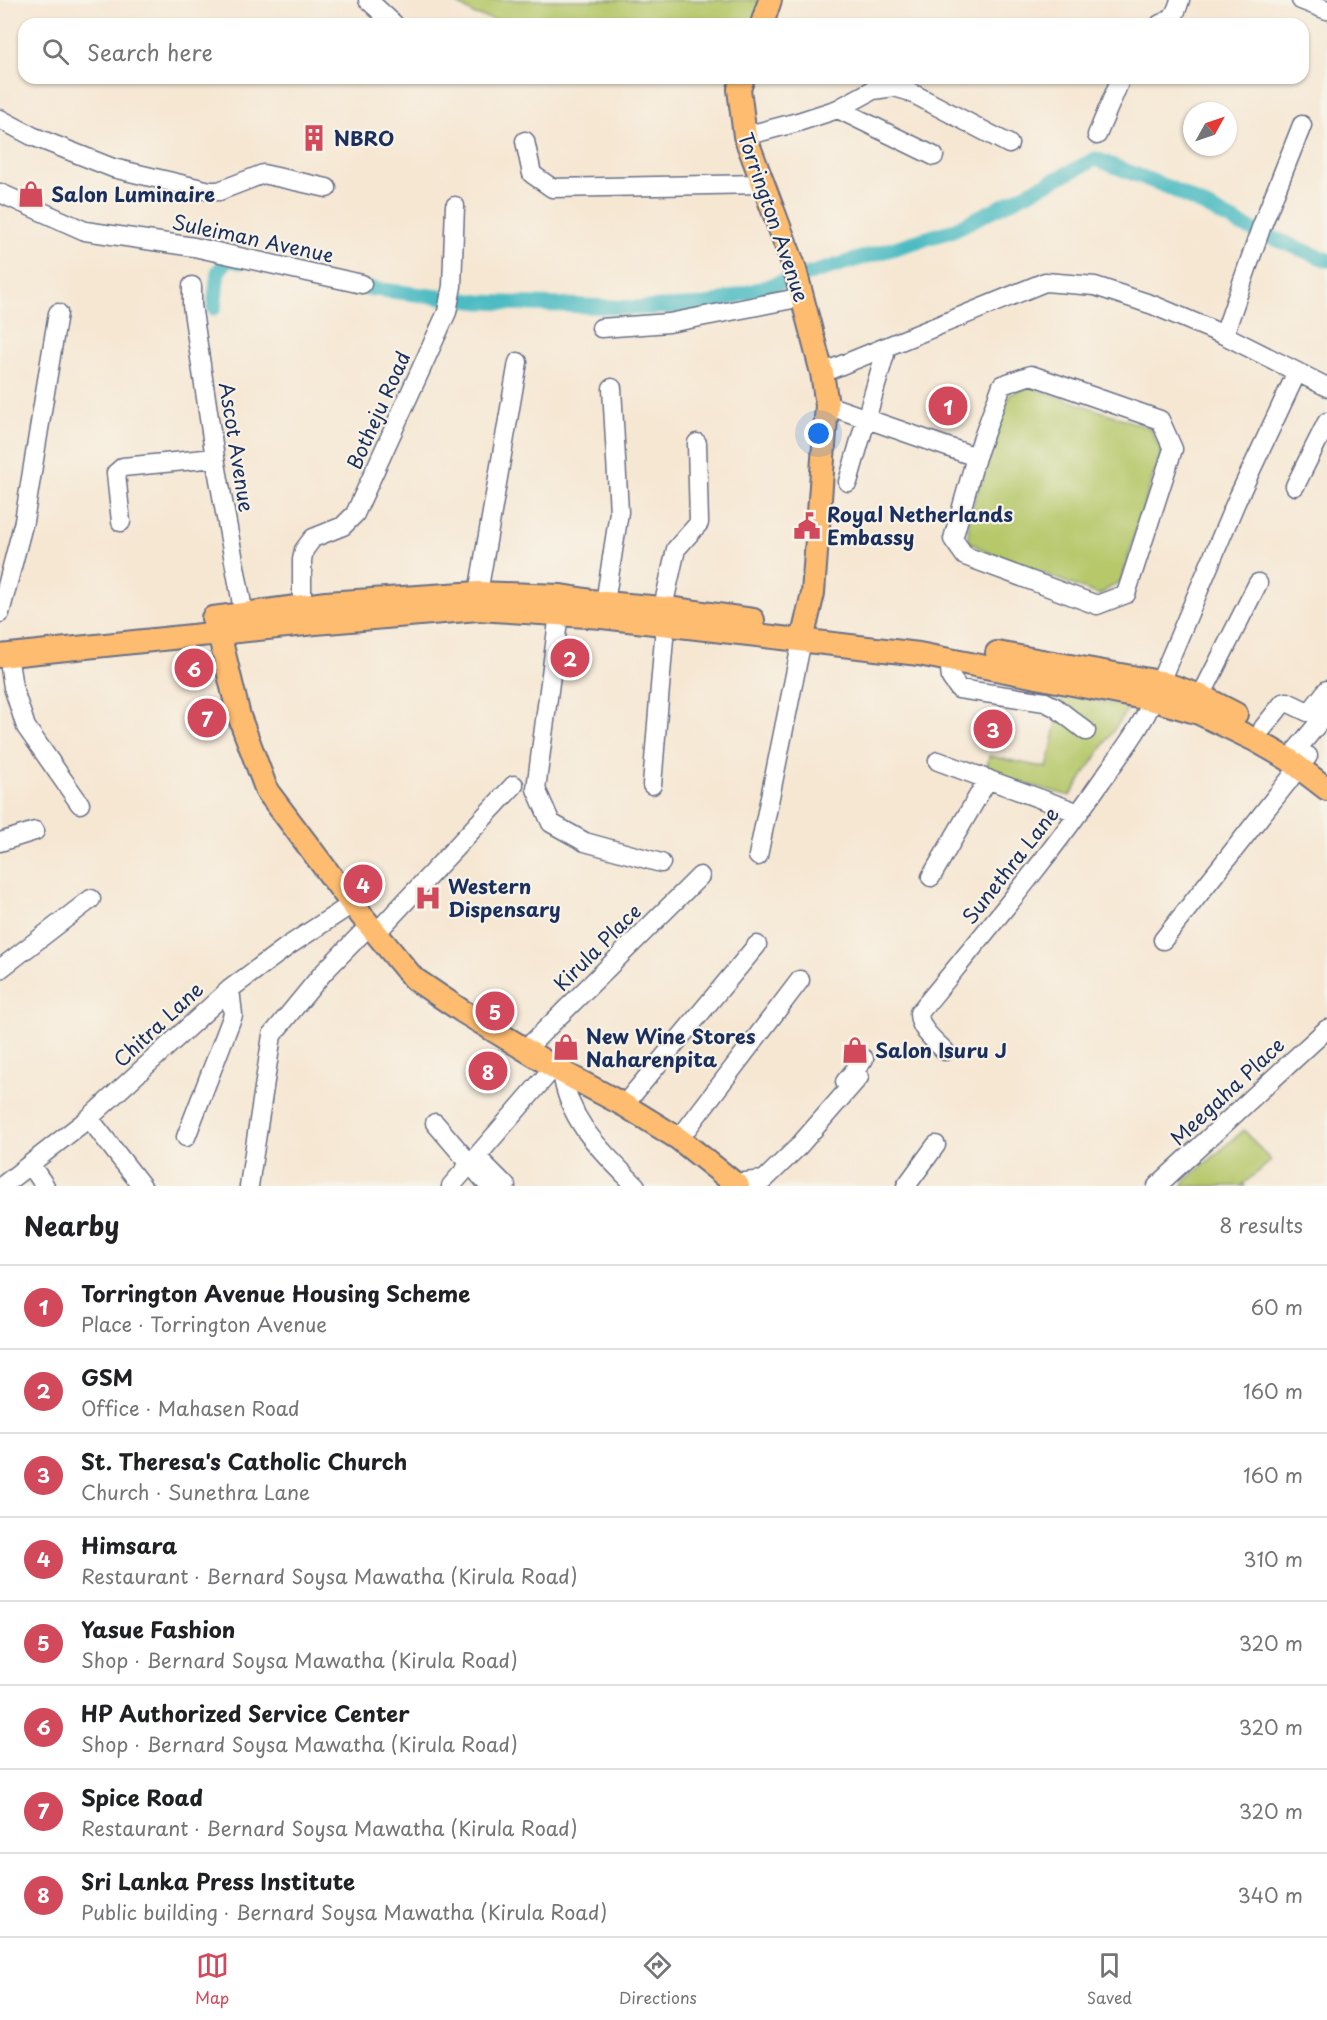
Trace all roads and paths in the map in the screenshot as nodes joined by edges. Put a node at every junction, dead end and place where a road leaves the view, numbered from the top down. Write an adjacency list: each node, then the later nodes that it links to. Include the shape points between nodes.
1 (368, 0): 6 (street)
2 (770, 0): 7 (main road)
3 (1180, 0): 8 (street)
4 (1301, 0): 5 (street)
5 (1327, 10)
6 (388, 18)
7 (764, 18)
8 (1172, 18)
9 (741, 84): 15 (main road, Torrington Avenue)
10 (1118, 84): 14 (street)
11 (838, 109): 15 (street); 17 (street, via 873,90 894,87); 18 (street)
12 (0, 119): 20 (street, via 113,168 210,191 263,174)
13 (1302, 124): 28 (street)
14 (1097, 135)
15 (745, 136): 19 (main road, Torrington Avenue)
16 (525, 141): 19 (street, via 532,174 552,188)
17 (1009, 144)
18 (934, 156)
19 (762, 184): 25 (main road, Torrington Avenue)
20 (327, 188)
21 (0, 193): 23 (street, Suleiman Avenue, via 85,231 194,247)
22 (455, 206): 47 (street, Botheju Road, via 452,286 447,312 355,514 343,526 313,538 304,550)
23 (362, 284)
24 (192, 286): 40 (street, Ascot Avenue)
25 (803, 297): 27 (street, via 669,323); 32 (main road, Torrington Avenue)
26 (58, 313): 48 (street, via 24,521)
27 (601, 328)
28 (1224, 335): 29 (street, via 1095,286 1045,282); 31 (street)
29 (886, 347): 32 (street); 36 (street)
30 (518, 362): 45 (street)
31 (1297, 372): 33 (street); 57 (street, Sunethra Lane, via 1236,502)
32 (822, 373): 35 (main road, Torrington Avenue)
33 (1327, 387)
34 (612, 388): 46 (street, via 619,512)
35 (827, 405): 36 (street); 53 (main road, Torrington Avenue, via 813,593)
36 (865, 420): 39 (street); 41 (street)
37 (1327, 422): 42 (street)
38 (697, 443): 51 (street, via 699,523 676,549)
39 (976, 457): 39 (street, via 952,539 966,556 1096,604 1126,594 1173,449 1160,420 1031,375 1002,385)
40 (215, 458): 43 (street, via 123,467 116,473); 50 (street, Ascot Avenue)
41 (848, 482)
42 (1295, 486)
43 (121, 522)
44 (1258, 583): 58 (street)
45 (478, 593): 46 (main road, via 561,596); 47 (main road)
46 (605, 603): 51 (main road)
47 (302, 605): 50 (main road)
48 (0, 613)
49 (559, 614): 51 (main road); 52 (main road, via 478,609); 74 (street, via 536,789 550,823 585,843)
50 (244, 615): 52 (main road)
51 (664, 616): 53 (main road); 67 (street)
52 (218, 625): 54 (main road, via 108,632); 78 (main road, via 239,716 267,791)
53 (803, 633): 55 (main road); 57 (main road, via 921,640); 73 (street)
54 (3, 651): 69 (street, via 26,727)
55 (949, 659): 57 (main road); 61 (street, via 951,678 959,689 1045,702)
56 (1327, 690): 60 (street, via 1308,712 1283,703)
57 (1157, 691): 58 (main road); 62 (main road, via 1255,740); 70 (street, Sunethra Lane, via 1121,753)
58 (1201, 696): 60 (main road)
59 (1327, 713): 62 (street)
60 (1263, 728): 62 (main road)
61 (1086, 731)
62 (1302, 757): 64 (main road); 68 (main road); 80 (street)
63 (938, 761): 65 (street)
64 (1327, 770)
65 (988, 779): 70 (street); 76 (street)
66 (514, 785): 79 (street)
67 (652, 785)
68 (1327, 789)
69 (80, 804)
70 (1079, 813): 87 (street, Sunethra Lane, via 1040,867 919,1013 924,1029)
71 (35, 831): 72 (street)
72 (0, 842)
73 (758, 856)
74 (661, 863)
75 (700, 876): 86 (street, Kirula Place)
76 (931, 877)
77 (91, 898): 82 (street)
78 (352, 904): 79 (main road); 84 (street, Chitra Lane)
79 (373, 929): 86 (main road, via 413,978); 104 (street, via 323,973 272,1035)
80 (1163, 940)
81 (757, 945): 91 (street)
82 (0, 969)
83 (800, 980): 95 (street)
84 (230, 989): 92 (street, Chitra Lane); 94 (street, via 233,1015)
85 (1327, 1029): 110 (street, Meegaha Place)
86 (526, 1049): 89 (main road)
87 (945, 1051)
88 (864, 1059): 99 (street, via 795,1142)
89 (558, 1069): 91 (main road); 97 (street); 108 (street, via 565,1093 588,1136)
90 (859, 1077): 99 (street)
91 (624, 1105): 95 (main road)
92 (89, 1118): 98 (street, Chitra Lane); 103 (street)
93 (435, 1123): 97 (street)
94 (186, 1137)
95 (679, 1139): 100 (main road)
96 (936, 1144): 109 (street)
97 (473, 1160): 105 (street); 106 (street); 107 (street)
98 (30, 1164): 101 (street, Chitra Lane); 102 (street)
99 (780, 1166): 100 (street, via 764,1180)
100 (737, 1184)
101 (2, 1186)
102 (45, 1186)
103 (142, 1186)
104 (249, 1186)
105 (451, 1186)
106 (489, 1186)
107 (506, 1186)
108 (636, 1186)
109 (906, 1186)
110 (1157, 1186)

